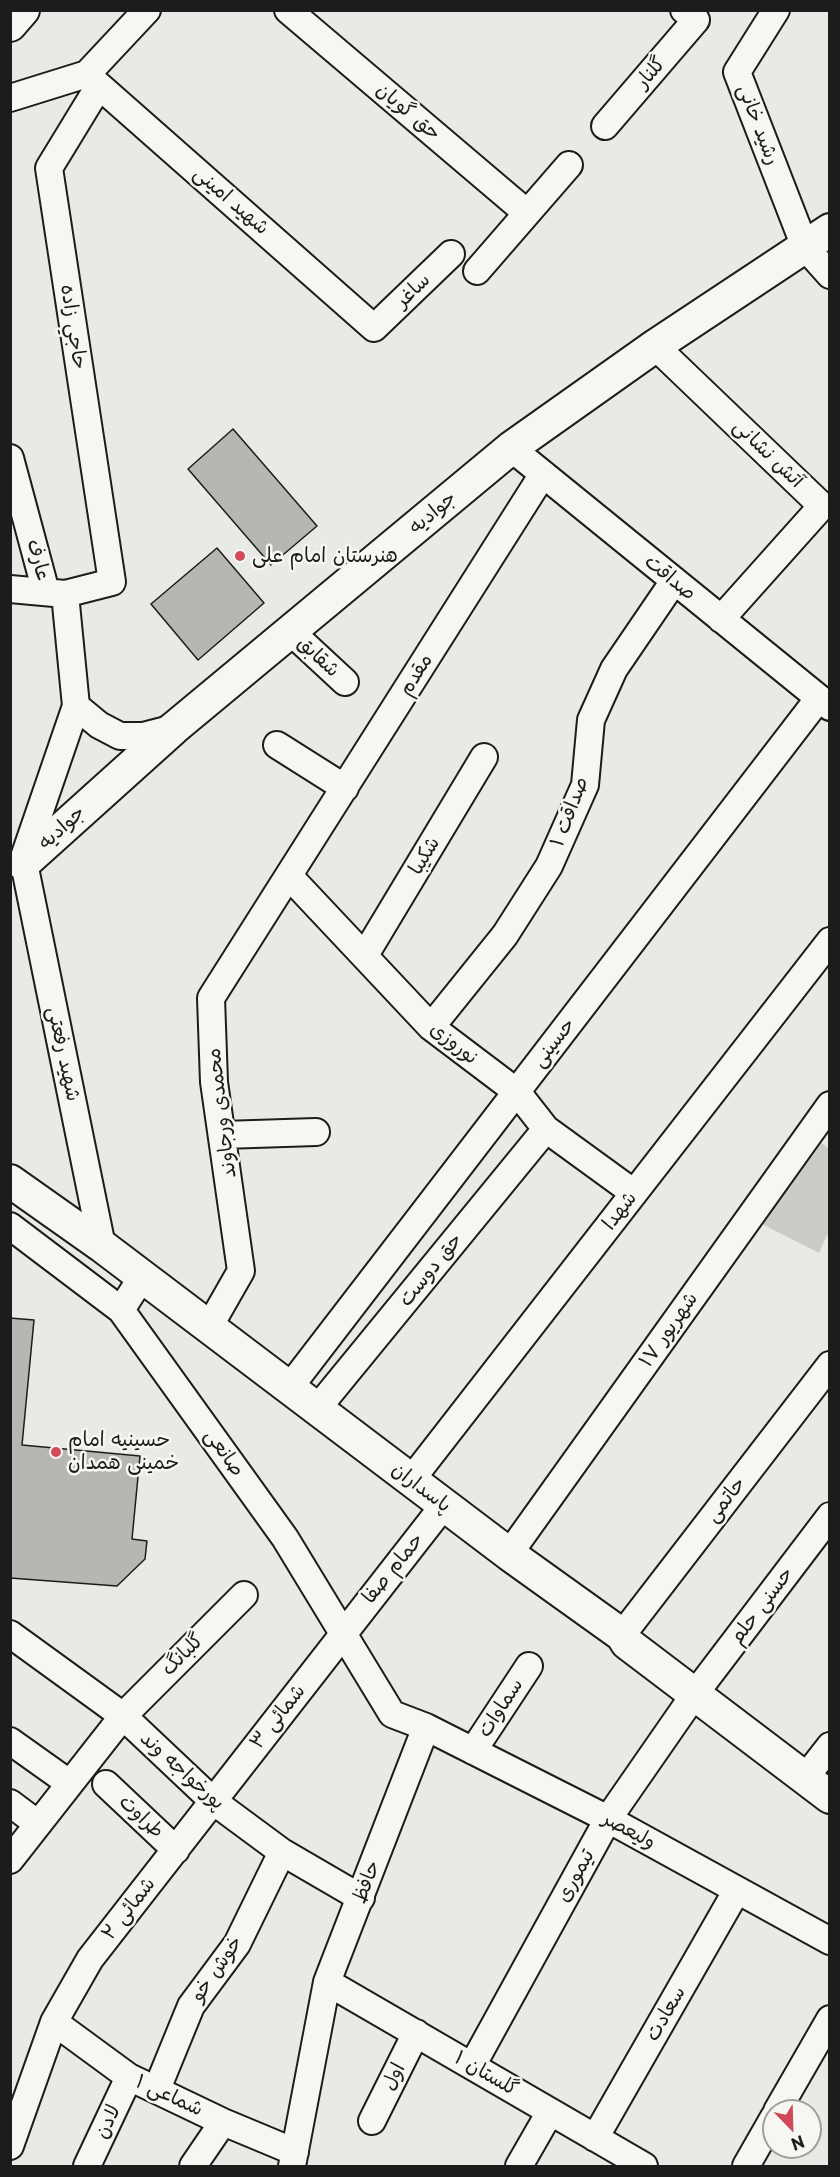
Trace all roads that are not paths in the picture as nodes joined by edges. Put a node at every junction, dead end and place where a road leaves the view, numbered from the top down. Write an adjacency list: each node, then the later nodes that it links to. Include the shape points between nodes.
1 (23, 10): 6 (main road)
2 (147, 10): 7 (street, حاجي زاده)
3 (288, 10): 11 (street, حق گویان)
4 (776, 10): 12 (street, رشید خانی, via 737,72)
5 (690, 15): 9 (street, گلنار)
6 (10, 25)
7 (93, 80): 8 (street); 16 (street, شهید امینی); 23 (street, حاجي زاده, via 49,168 112,582)
8 (10, 98)
9 (605, 126)
10 (569, 165): 11 (street)
11 (527, 213): 14 (street)
12 (817, 239): 15 (street); 17 (main road, جوادیه)
13 (451, 254): 16 (street, ساغر)
14 (477, 271)
15 (830, 275)
16 (374, 328)
17 (656, 346): 18 (main road, جوادیه); 24 (street, آتش نشانی, via 822,506)
18 (511, 448): 20 (street, صداقت); 25 (main road, جوادیه)
19 (10, 458): 23 (street, عارف)
20 (543, 474): 21 (street, صداقت); 32 (street, مقدم)
21 (674, 581): 24 (street, صداقت); 37 (street, صداقت ۱, via 614,669 591,720 585,785 549,866 506,935)
22 (10, 589): 23 (street)
23 (56, 593): 28 (street, عارف)
24 (721, 619): 27 (street, صداقت)
25 (290, 631): 26 (street, شقابق); 29 (main road, جوادیه)
26 (345, 682)
27 (824, 703): 38 (street, حسینی)
28 (76, 706): 29 (street, via 120,736 142,736); 33 (street)
29 (174, 728): 33 (main road, جوادیه)
30 (277, 745): 32 (street)
31 (484, 757): 36 (street, شکیبا)
32 (345, 788): 34 (street, مقدم)
33 (17, 871): 46 (street, شهید رفعتی)
34 (290, 876): 36 (street, نوروزی); 42 (street, محمدی ورجاوند, via 211,998 214,1082)
35 (830, 941): 44 (street, شهدا)
36 (365, 955): 37 (street, نوروزی)
37 (431, 1028): 38 (street, نوروزی)
38 (517, 1092): 40 (street, نوروزی); 51 (street, حسینی)
39 (827, 1114): 56 (street, ۱۷ شهریور)
40 (546, 1130): 44 (street, نوروزی); 52 (street, حق دوست)
41 (316, 1132): 42 (street)
42 (223, 1135): 49 (street, محمدی ورجاوند, via 242,1271)
43 (10, 1181): 46 (main road, پاسداران)
44 (634, 1193): 53 (street, شهدا)
45 (10, 1226): 48 (street, صانعی)
46 (102, 1246): 47 (main road, پاسداران)
47 (142, 1277): 48 (street); 49 (main road, پاسداران)
48 (121, 1310): 58 (street, صانعی, via 285,1538)
49 (208, 1327): 51 (main road, پاسداران)
50 (830, 1365): 60 (street, حاتمی)
51 (289, 1388): 52 (main road, پاسداران)
52 (316, 1410): 53 (main road, پاسداران)
53 (411, 1480): 54 (main road, پاسداران)
54 (444, 1506): 56 (main road, پاسداران); 58 (street, حمام صفا)
55 (830, 1516): 62 (street, حسنی حلم)
56 (509, 1554): 60 (main road, پاسداران)
57 (244, 1595): 63 (street, گلبانگ)
58 (342, 1633): 64 (street, via 392,1713); 72 (street, شمائی ۳)
59 (10, 1634): 63 (street, پورخواجه وند)
60 (622, 1635): 62 (main road, پاسداران)
61 (529, 1666): 67 (street, سماوات)
62 (694, 1695): 68 (main road, پاسداران); 74 (street, تیموری)
63 (123, 1716): 69 (street, گلبانگ); 72 (street, پورخواجه وند)
64 (426, 1727): 67 (street, ولیعصر); 80 (street, حافظ)
65 (10, 1741): 69 (street)
66 (830, 1746): 68 (street)
67 (474, 1751): 74 (street, ولیعصر)
68 (805, 1778): 71 (main road, پاسداران)
69 (69, 1783): 75 (street, گلبانگ)
70 (106, 1784): 76 (street, طراوت)
71 (830, 1797)
72 (213, 1801): 76 (street, شمائی ۲); 77 (street, پورخواجه وند)
73 (10, 1803): 75 (street)
74 (608, 1819): 79 (street, ولیعصر); 86 (street, تیموری)
75 (38, 1824): 78 (street, گلبانگ)
76 (176, 1850): 84 (street, شمائی ۲, via 90,1959)
77 (282, 1852): 80 (street, پورخواجه وند); 88 (street, خوش خو, via 237,1944 190,2006)
78 (10, 1860)
79 (737, 1890): 81 (street, ولیعصر); 93 (street, سعادت)
80 (361, 1898): 82 (street, حافظ)
81 (830, 1941)
82 (327, 1982): 85 (street, گلستان ۱); 96 (street, حافظ)
83 (830, 2019): 89 (street)
84 (54, 2022): 87 (street, شماعی ۱); 95 (street, شمائی ۲)
85 (416, 2033): 86 (street, گلستان ۱); 91 (street, اول)
86 (472, 2066): 90 (street, گلستان ۱)
87 (129, 2077): 88 (street, شماعی ۱); 97 (street, لادن)
88 (157, 2089): 92 (street, شماعی ۱)
89 (784, 2099)
90 (550, 2112): 93 (street, گلستان ۱); 99 (street)
91 (372, 2121)
92 (223, 2122): 96 (street, شماعی ۱); 98 (street)
93 (595, 2138): 100 (street, گلستان ۱)
94 (762, 2138): 101 (street)
95 (10, 2146)
96 (293, 2159)
97 (87, 2166)
98 (193, 2166)
99 (519, 2166)
100 (644, 2166)
101 (746, 2166)

